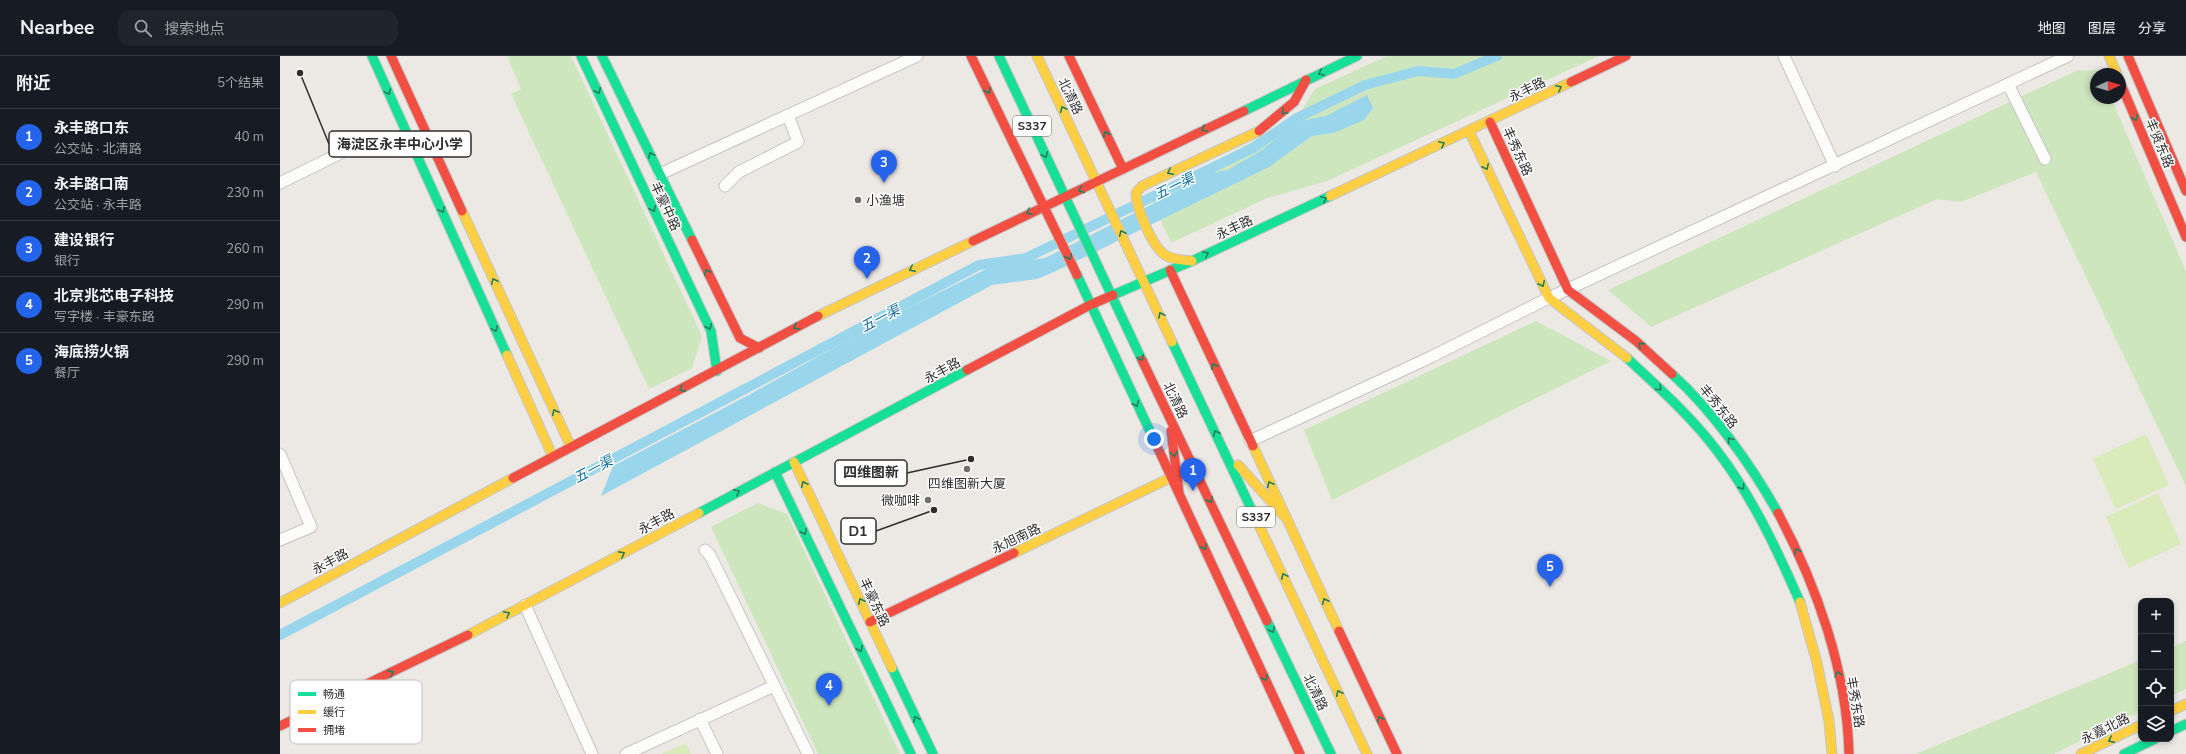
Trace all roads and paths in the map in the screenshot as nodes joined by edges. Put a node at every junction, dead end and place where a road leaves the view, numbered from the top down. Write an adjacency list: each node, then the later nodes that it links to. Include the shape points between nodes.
1 (372, 56): 49 (street, one-way to 49)
2 (391, 56): 46 (street, one-way to 2)
3 (581, 56): 43 (street, 丰豪中路, one-way to 43, via 711,332)
4 (602, 56): 27 (street, 丰豪中路, one-way to 4)
5 (917, 56): 20 (street)
6 (971, 56): 33 (street, one-way to 33)
7 (999, 56): 32 (street, 北清路 / S337, one-way to 32)
8 (1037, 56): 28 (street, 北清路 / S337, one-way to 8)
9 (1069, 56): 26 (street, 北清路, one-way to 9)
10 (1357, 56): 17 (street, 永丰路, one-way to 17)
11 (1626, 56): 21 (street, 永丰路, one-way to 11)
12 (1784, 56): 25 (street)
13 (2068, 56): 18 (street)
14 (2109, 56): 16 (street)
15 (2128, 56): 31 (street, 丰贤东路)
16 (2114, 68)
17 (1306, 80): 26 (street, 永丰路, one-way to 26); 35 (street, one-way to 35, via 1294,102 1264,129 1142,186 1136,193 1136,200 1163,254 1174,260)
18 (2008, 84): 24 (street); 25 (street)
19 (2126, 96): 34 (street, 丰贤东路, one-way to 34)
20 (788, 115): 27 (street); 30 (street, via 798,142 739,172)
21 (1490, 122): 22 (street, 永丰路); 38 (street, 丰秀东路)
22 (1469, 132): 35 (street, 永丰路, one-way to 22); 40 (street, one-way to 40)
23 (359, 144): 29 (street)
24 (2045, 159)
25 (1835, 166): 38 (street)
26 (1123, 169): 28 (street, 永丰路)
27 (660, 174): 42 (street, 丰豪中路, one-way to 27, via 740,338)
28 (1098, 182): 32 (street, 永丰路, one-way to 32); 37 (street, 北清路 / S337, one-way to 28)
29 (280, 183)
30 (725, 186)
31 (2186, 191)
32 (1065, 197): 33 (street, 永丰路); 39 (street, 北清路 / S337)
33 (1043, 206): 41 (street, one-way to 41); 42 (street, 永丰路, one-way to 42, via 809,320)
34 (2186, 237)
35 (1192, 261): 36 (street, 永丰路)
36 (1170, 270): 37 (street, 永丰路); 45 (street, one-way to 36)
37 (1145, 281): 39 (street, 永丰路); 47 (street, 北清路 / S337, one-way to 37)
38 (1568, 290): 40 (street); 82 (street, 丰秀东路, one-way to 38, via 1848,719 1818,602 1796,547 1764,488 1688,388 1636,341)
39 (1112, 297): 41 (street, 永丰路); 44 (street, 北清路 / S337, one-way to 44)
40 (1549, 298): 45 (street, via 1431,357); 81 (street, one-way to 81, via 1623,354 1673,401 1718,452 1749,498 1779,554 1802,607 1829,721)
41 (1090, 305): 50 (street, 永丰路); 52 (street, one-way to 52)
42 (759, 348): 43 (street, 永丰路)
43 (717, 371): 46 (street, 永丰路, one-way to 46)
44 (1169, 417): 53 (street, one-way to 53); 78 (street, 北清路 / S337, one-way to 78)
45 (1250, 441): 54 (street, one-way to 45)
46 (571, 447): 49 (street, 永丰路)
47 (1226, 453): 54 (street); 79 (street, 北清路 / S337, one-way to 47)
48 (280, 454): 55 (street, via 311,527)
49 (553, 457): 57 (street, 永丰路)
50 (794, 462): 51 (street, 永丰路); 59 (street, 丰豪东路, one-way to 50)
51 (775, 472): 58 (street, 永丰路, one-way to 51); 75 (street, one-way to 75)
52 (1172, 477): 53 (street); 59 (street, 永旭南路)
53 (1179, 492): 77 (street, one-way to 77)
54 (1286, 518): 80 (street, one-way to 54)
55 (280, 540)
56 (705, 550): 61 (street, via 710,555)
57 (280, 603)
58 (525, 605): 60 (street, 永丰路, one-way to 58); 71 (street)
59 (870, 622): 76 (street, 丰豪东路, one-way to 59)
60 (375, 680)
61 (774, 686): 64 (street); 74 (street)
62 (2186, 704): 63 (street)
63 (2174, 710)
64 (700, 719): 72 (street); 73 (street)
65 (290, 721): 67 (street, 永丰路, one-way to 65)
66 (2186, 724): 69 (street)
67 (280, 726)
68 (2138, 726): 83 (street, 永嘉北路, one-way to 83)
69 (2174, 730)
70 (2149, 742): 84 (street)
71 (592, 754)
72 (626, 754)
73 (717, 754)
74 (808, 754)
75 (911, 754)
76 (932, 754)
77 (1300, 754)
78 (1331, 754)
79 (1367, 754)
80 (1397, 754)
81 (1832, 754)
82 (1849, 754)
83 (2081, 754)
84 (2124, 754)

